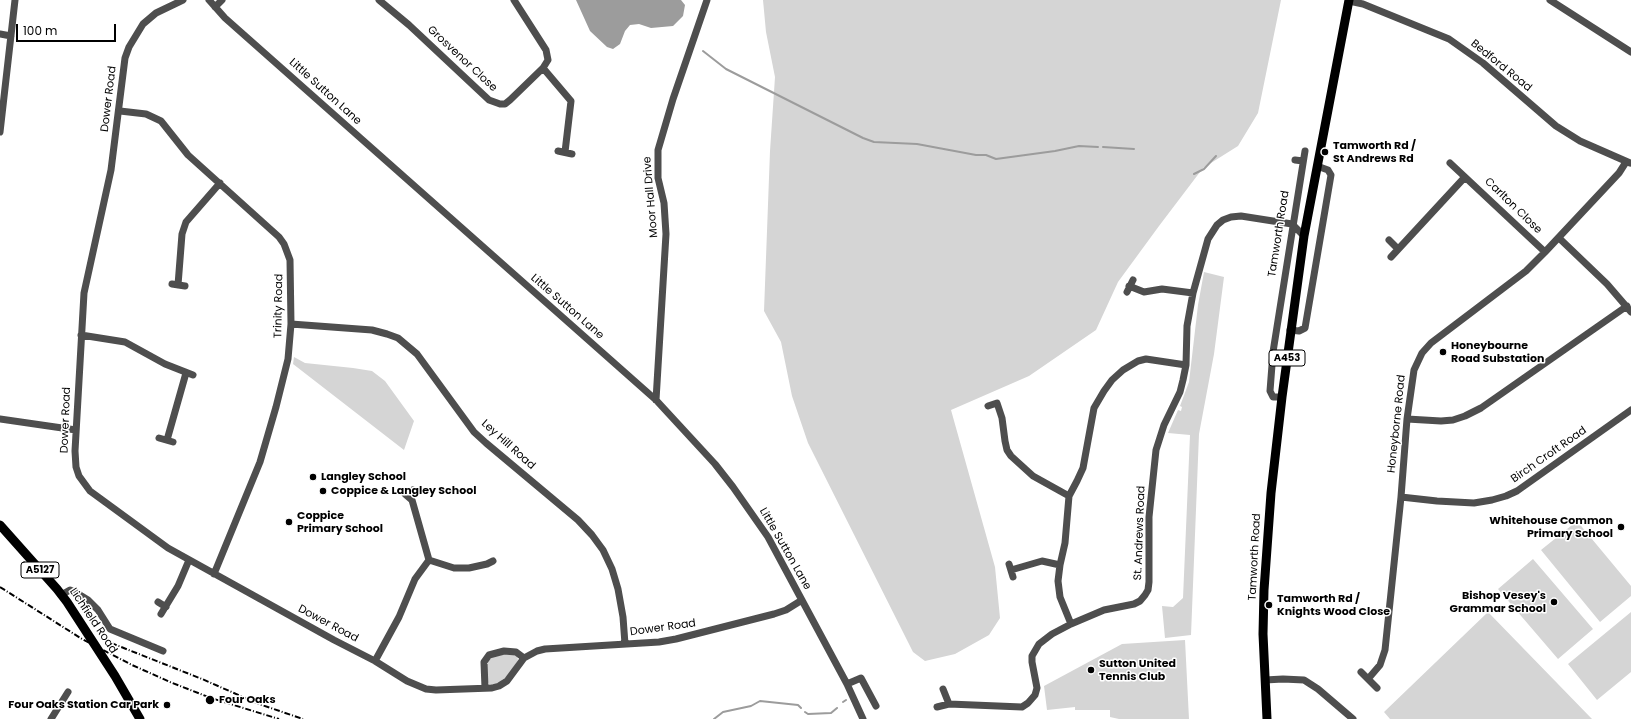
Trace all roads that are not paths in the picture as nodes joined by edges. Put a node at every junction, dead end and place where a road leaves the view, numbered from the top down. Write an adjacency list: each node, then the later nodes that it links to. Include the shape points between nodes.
1 (15, 0): 12 (street)
2 (183, 0): 15 (street, Dower Road, via 156,13 136,33 126,58)
3 (209, 0): 10 (street, Little Sutton Lane)
4 (222, 0): 10 (street)
5 (380, 0): 14 (street, Grosvenor Close, via 494,103 504,104 510,100)
6 (514, 0): 14 (street, via 546,50 548,60)
7 (708, 0): 43 (street, Moor Hall Drive, via 672,99 658,150 658,178 664,203 666,234)
8 (1550, 0): 13 (street)
9 (1349, 1): 21 (street, Bedford Road, via 1363,4 1449,39 1483,62 1556,126 1580,141); 23 (main road, Tamworth Road / A453)
10 (215, 7): 43 (street, Little Sutton Lane)
11 (0, 34): 12 (street)
12 (11, 36): 16 (street)
13 (1631, 52)
14 (543, 68): 18 (street, via 571,100)
15 (120, 111): 25 (street, Trinity Road, via 146,114 161,121 188,155); 40 (street, Dower Road, via 112,170 84,293)
16 (0, 132)
17 (1305, 151): 20 (street, Tamworth Road)
18 (565, 152)
19 (1295, 160): 20 (street)
20 (1303, 161): 27 (street, Tamworth Road)
21 (1629, 162): 29 (street, Honeyborne Road)
22 (1450, 163): 24 (street, Carlton Close)
23 (1317, 166): 26 (main road, Tamworth Road / A453); 39 (street, via 1330,172 1330,183 1305,328 1299,331)
24 (1465, 176): 31 (street); 32 (street, Carlton Close)
25 (220, 183): 34 (street, via 186,222 182,234); 38 (street, Trinity Road, via 284,244 290,260)
26 (1308, 216): 27 (street); 28 (main road, Tamworth Road / A453)
27 (1292, 224): 28 (street); 36 (street, St. Andrews Road, via 1241,216 1223,220 1208,239); 42 (street, Tamworth Road, via 1270,391 1273,396)
28 (1304, 236): 39 (main road, Tamworth Road / A453)
29 (1559, 238): 32 (street, Honeyborne Road); 37 (street)
30 (1389, 240): 31 (street)
31 (1398, 249): 33 (street)
32 (1545, 252): 47 (street, Honeyborne Road, via 1526,271 1431,343 1422,353 1414,370)
33 (1391, 257)
34 (178, 285)
35 (1129, 286): 36 (street, via 1144,292 1162,289)
36 (1193, 293): 41 (street, St. Andrews Road)
37 (1629, 309): 47 (street, via 1481,408 1465,416 1441,421)
38 (292, 324): 59 (street, Trinity Road, via 288,359 269,434); 66 (street, Ley Hill Road, via 372,330 398,338 417,354 474,432 578,520 603,550 618,588)
39 (1290, 330): 42 (main road, Tamworth Road / A453)
40 (81, 335): 48 (street, Dower Road); 49 (street, via 125,342 164,364 189,374 170,441)
41 (1186, 365): 51 (street, via 1146,359 1123,370 1112,380 1094,408 1083,468); 65 (street, St. Andrews Road, via 1180,392 1164,425 1156,450 1149,517 1148,590 1134,604 1104,610)
42 (1282, 397): 72 (main road, Tamworth Road / A453, via 1271,493 1264,590)
43 (656, 400): 61 (street, Little Sutton Lane, via 733,487 768,538)
44 (988, 406): 51 (street, via 997,403 1002,418 1004,441 1011,456 1032,476)
45 (1631, 410): 52 (street, Birch Croft Road, via 1517,491 1506,496 1474,503)
46 (0, 419): 48 (street)
47 (1407, 419): 52 (street, Honeyborne Road)
48 (76, 430): 54 (street, Dower Road, via 76,467 90,491 168,548)
49 (159, 438)
50 (413, 490): 55 (street, via 407,496 412,500)
51 (1069, 496): 57 (street, via 1066,535)
52 (1401, 497): 71 (street, Honeyborne Road, via 1385,650 1380,665)
53 (0, 525): 60 (main road, Lichfield Road / A5127)
54 (189, 560): 59 (street, Dower Road); 63 (street)
55 (429, 560): 56 (street, via 454,568); 69 (street, via 415,579 399,617)
56 (490, 565)
57 (1060, 565): 58 (street, via 1042,561); 65 (street, via 1060,597)
58 (1011, 570)
59 (214, 574): 69 (street, Dower Road)
60 (61, 595): 67 (street, via 70,590 75,592 98,610 110,629); 82 (main road, Lichfield Road / A5127, via 115,676)
61 (802, 600): 66 (street, Dower Road, via 786,610 713,631 670,640); 73 (street, Little Sutton Lane)
62 (158, 602): 63 (street)
63 (166, 607): 64 (street)
64 (161, 614)
65 (1071, 624): 78 (street, St. Andrews Road, via 1052,634 1035,649 1032,662 1037,688 1035,695 1022,707)
66 (625, 644): 68 (street, Dower Road, via 545,649)
67 (163, 651)
68 (524, 658): 74 (street, Dower Road, via 507,681 499,686); 74 (street, via 516,652 504,651 489,655 484,662)
69 (375, 661): 74 (street, Dower Road, via 407,681 426,689)
70 (1361, 672): 71 (street)
71 (1368, 679): 75 (street)
72 (1265, 680): 84 (main road, Tamworth Road / A453); 85 (street, via 1304,680)
73 (847, 684): 79 (street, via 861,678); 83 (street, Little Sutton Lane)
74 (485, 688)
75 (1377, 688)
76 (943, 689): 78 (street)
77 (68, 692): 81 (street)
78 (949, 704): 80 (street, St. Andrews Road)
79 (876, 706)
80 (937, 707)
81 (51, 719)
82 (140, 719)
83 (863, 719)
84 (1267, 719)
85 (1353, 719)

